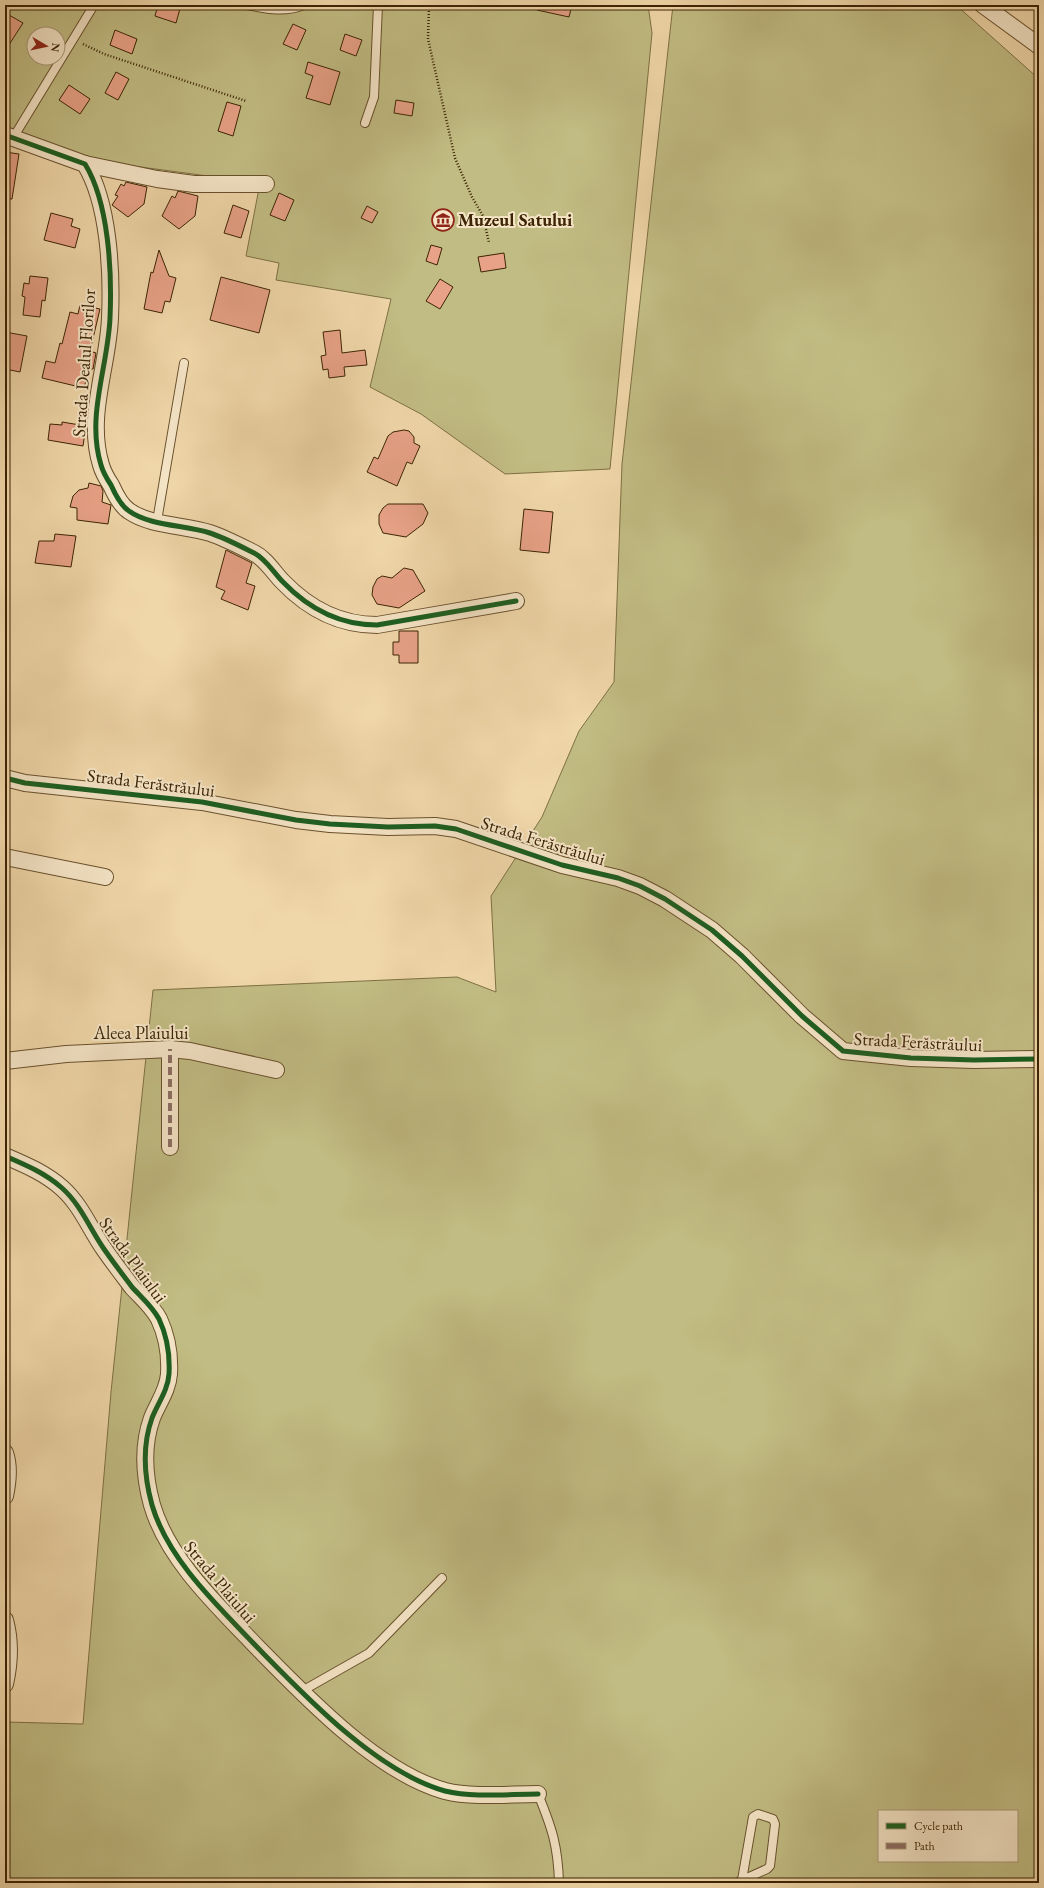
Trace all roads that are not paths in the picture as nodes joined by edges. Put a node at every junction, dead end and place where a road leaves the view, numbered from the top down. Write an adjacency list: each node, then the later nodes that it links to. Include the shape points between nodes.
1 (94, 5): 8 (lane)
2 (247, 5): 3 (lane, via 263,9 292,10)
3 (304, 5)
4 (378, 5): 7 (lane, via 374,97)
5 (983, 5): 6 (street)
6 (1039, 46)
7 (365, 123)
8 (9, 136): 9 (street)
9 (85, 164): 10 (street, via 194,184); 12 (street, Strada Dealul Florilor, via 99,193 108,246 111,300 108,342 98,397 96,433 101,467 116,497 128,510 139,517)
10 (266, 184)
11 (184, 363): 12 (lane)
12 (157, 521): 13 (street, Strada Dealul Florilor, via 210,533 257,554 284,583 321,612 359,625 377,625)
13 (516, 601)
14 (5, 778): 18 (street, Strada Ferăstrăului, via 25,783 202,802 330,824 456,828 562,865 618,878 665,899 712,930 802,1016 843,1051 910,1058)
15 (5, 857): 16 (street)
16 (105, 877)
17 (170, 1050): 19 (street, Aleea Plaiului, via 66,1054); 20 (street, Aleea Plaiului, via 190,1051); 21 (street)
18 (1039, 1059)
19 (5, 1061)
20 (276, 1070)
21 (170, 1148)
22 (5, 1156): 28 (street, Strada Plaiului, via 35,1169 65,1190 134,1289 152,1307 165,1333 168,1350 168,1376 164,1393 147,1434 146,1478 153,1507 167,1538 183,1564 222,1611)
23 (5, 1453): 24 (street, via 8,1460 8,1482)
24 (5, 1496)
25 (442, 1578): 28 (lane, via 369,1653)
26 (5, 1620): 27 (street, via 10,1642 10,1663)
27 (5, 1684)
28 (302, 1691): 29 (street, Strada Plaiului, via 330,1718 389,1764 422,1782 444,1791 462,1794)
29 (538, 1794): 31 (lane, via 553,1832 558,1856)
30 (739, 1881): 30 (lane, via 753,1817 758,1814 773,1819 775,1824 770,1866)
31 (559, 1883)

